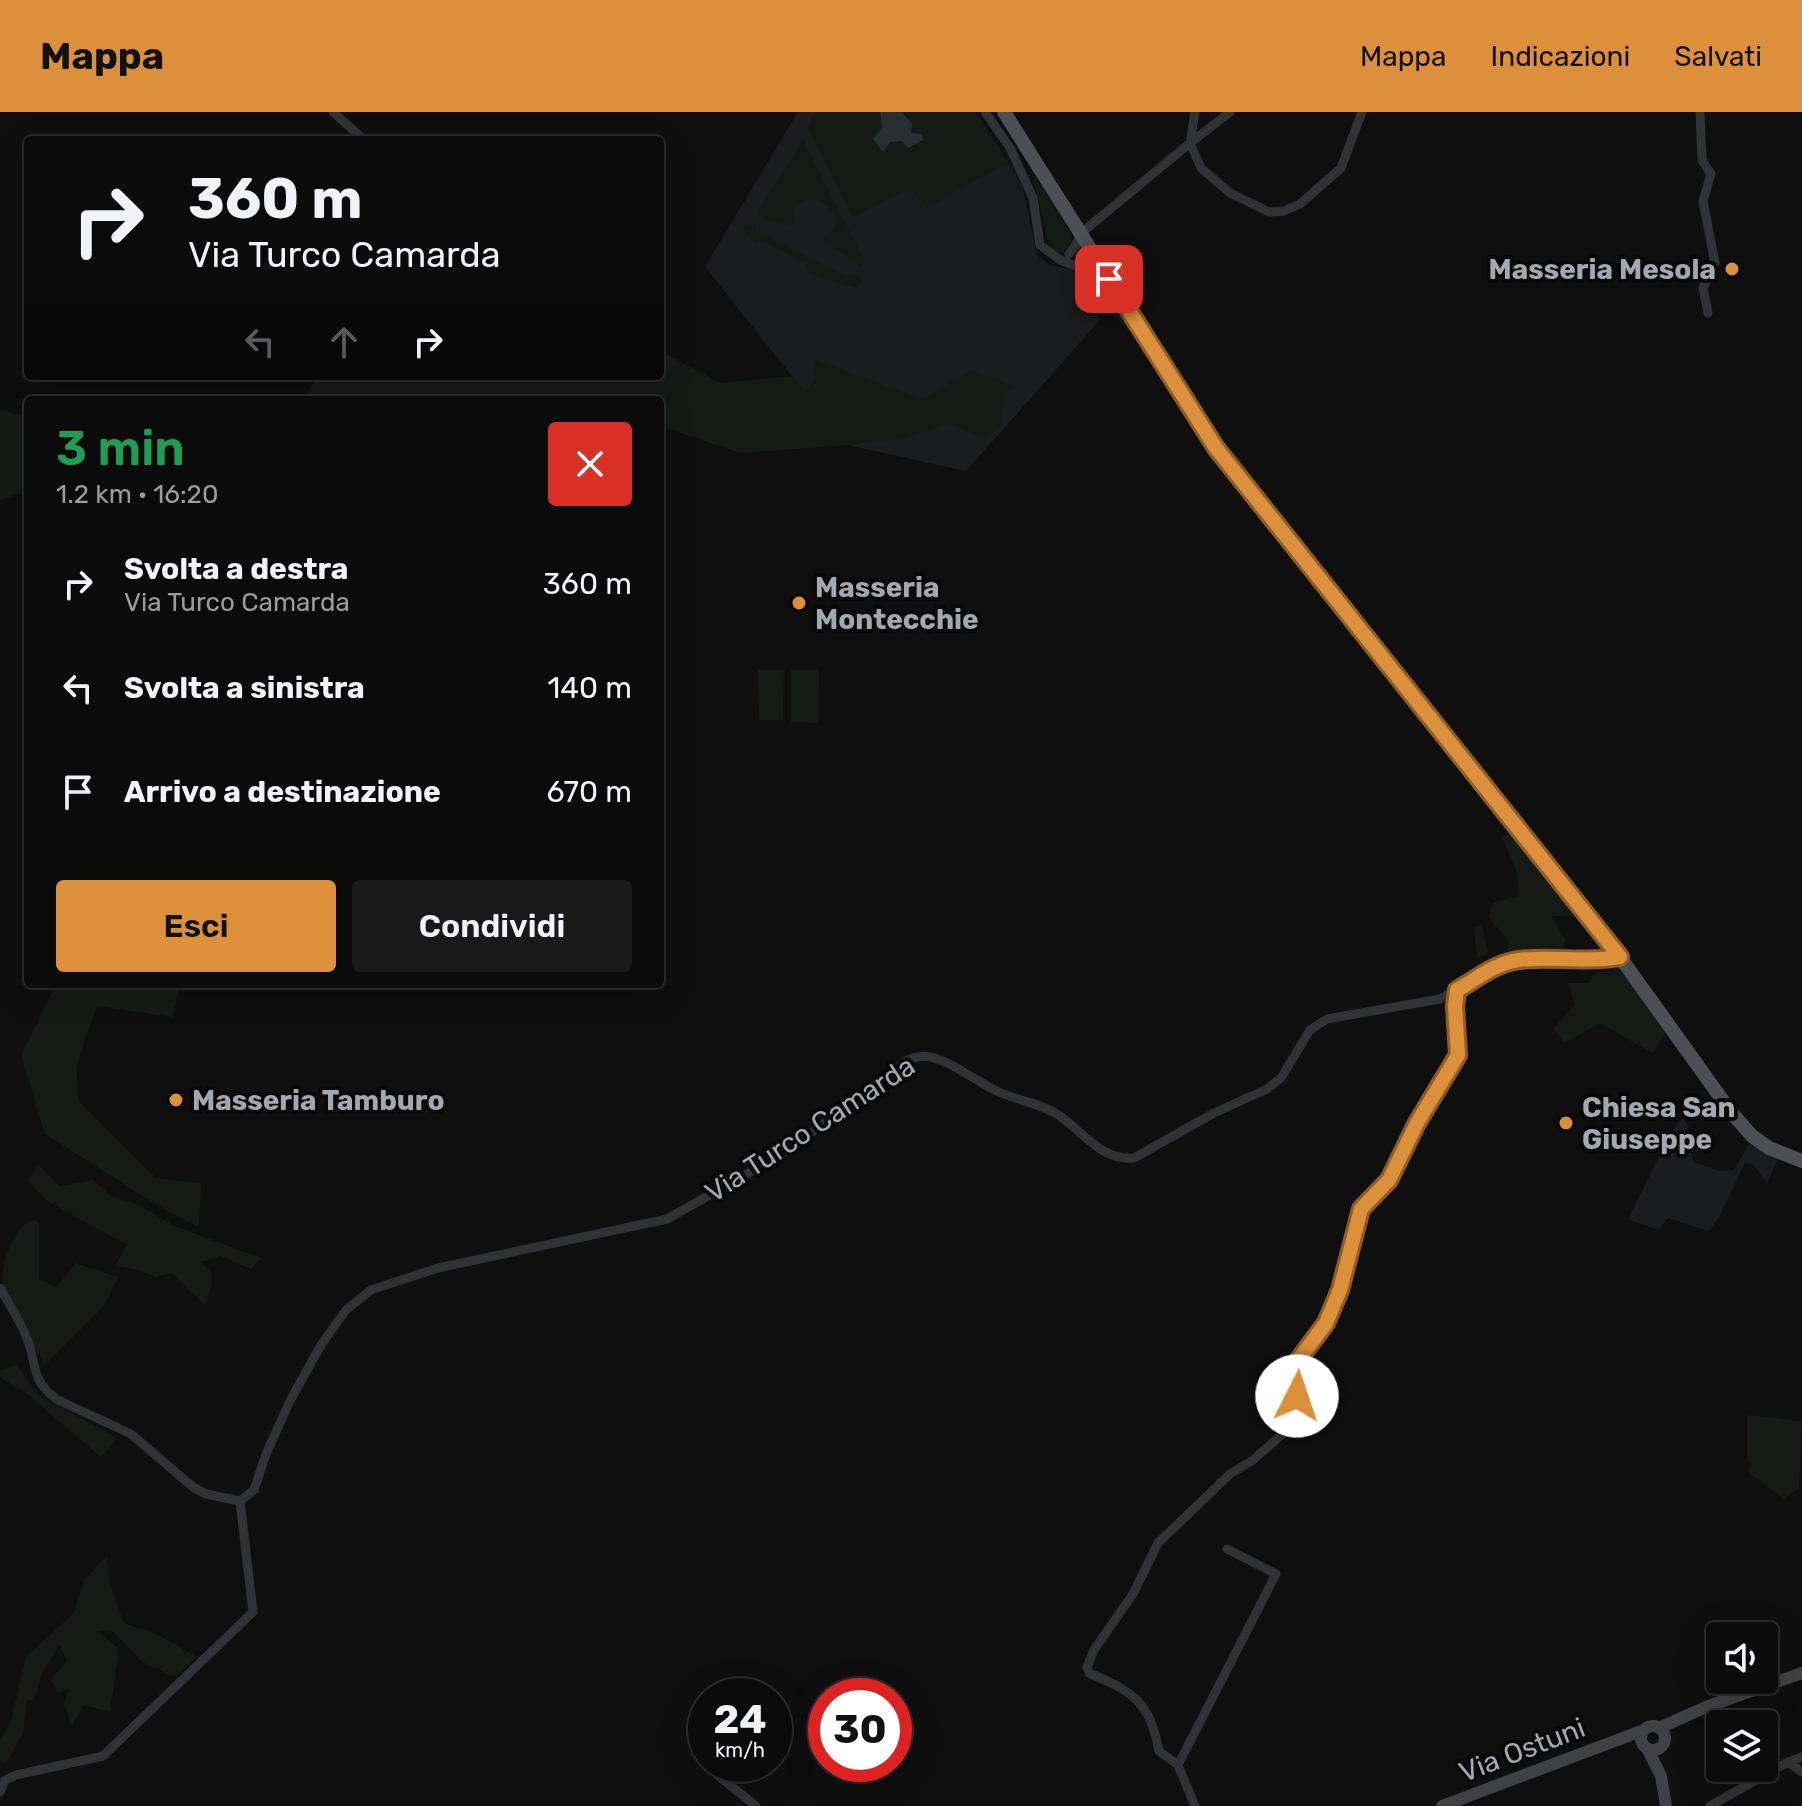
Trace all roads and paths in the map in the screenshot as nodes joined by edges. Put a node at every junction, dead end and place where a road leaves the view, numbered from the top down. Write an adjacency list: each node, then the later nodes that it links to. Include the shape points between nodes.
1 (333, 112): 8 (street)
2 (985, 112): 13 (street, via 1010,148 1033,198 1040,245)
3 (1004, 112): 10 (main road)
4 (1195, 112): 9 (street)
5 (1230, 112): 9 (street)
6 (1362, 112): 9 (street, via 1341,168 1300,204 1284,211 1269,212 1230,193 1201,168)
7 (1700, 112): 16 (street, via 1702,160 1711,174 1703,201 1715,263 1703,288)
8 (360, 136)
9 (1190, 143): 10 (street)
10 (1080, 234): 11 (main road); 12 (street)
11 (1092, 252): 12 (street); 14 (street); 15 (main road)
12 (1069, 254): 13 (street)
13 (1058, 259): 14 (street)
14 (1078, 266): 15 (street)
15 (1109, 279): 17 (main road, via 1216,448)
16 (1708, 313)
17 (1620, 957): 18 (street, Via Turco Camarda, via 1519,960 1492,968); 19 (main road, via 1752,1136)
18 (1457, 990): 21 (street, Via Turco Camarda, via 1440,999 1352,1013 1315,1025 1281,1078 1267,1089 1134,1158 1105,1153 1043,1106 999,1092 933,1058 905,1061 786,1152 667,1219 438,1268 371,1290 346,1310 321,1345 290,1401 254,1490); 28 (street, via 1458,1055 1389,1180 1361,1209 1326,1323 1294,1366 1296,1422 1230,1474 1158,1543 1087,1667 1146,1710 1159,1751)
19 (1802, 1161)
20 (0, 1288): 21 (street, via 29,1344 45,1391 131,1434 193,1487)
21 (240, 1501): 32 (street, via 253,1612 103,1756 16,1775 5,1780)
22 (1227, 1549): 28 (street, via 1276,1574)
23 (1802, 1673): 24 (main road, via 1692,1713)
24 (1663, 1735): 25 (main road, via 1651,1727); 25 (main road, via 1658,1749); 30 (main road)
25 (1644, 1740): 30 (main road); 35 (main road, Via Ostuni, via 1619,1740)
26 (1802, 1757): 27 (street)
27 (1788, 1762): 29 (street); 37 (street)
28 (1178, 1765): 34 (street)
29 (1802, 1772)
30 (1661, 1776): 36 (main road)
31 (726, 1782): 33 (street)
32 (0, 1792)
33 (756, 1806)
34 (1195, 1806)
35 (1442, 1806)
36 (1666, 1806)
37 (1710, 1806)

